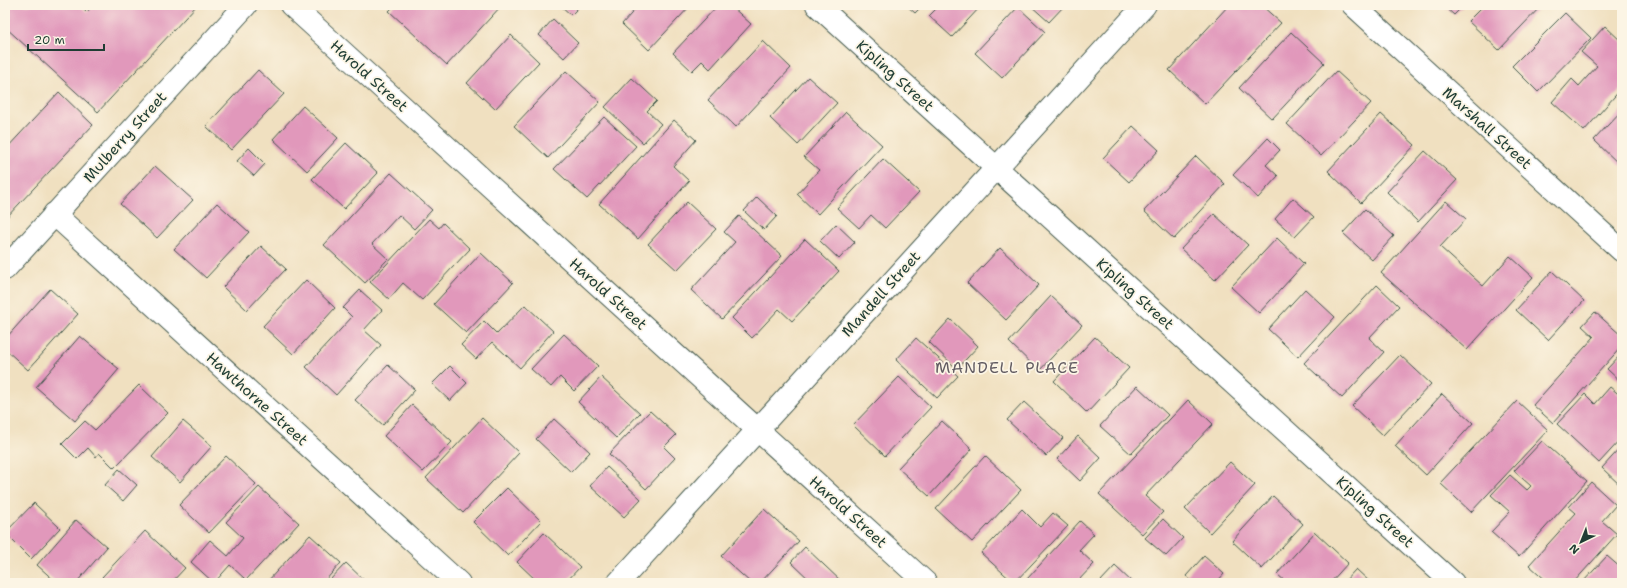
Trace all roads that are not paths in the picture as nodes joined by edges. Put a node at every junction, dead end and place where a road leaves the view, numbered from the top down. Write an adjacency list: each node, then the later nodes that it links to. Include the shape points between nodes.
1 (246, 5): 7 (street, Mulberry Street)
2 (291, 5): 10 (street, Harold Street)
3 (817, 5): 6 (street, Kipling Street)
4 (1145, 5): 6 (street, Mandell Street)
5 (1353, 5): 8 (street, Marshall Street)
6 (996, 167): 10 (street, Mandell Street); 14 (street, Kipling Street)
7 (54, 214): 9 (street, Mulberry Street); 11 (street, Hawthorne Street)
8 (1622, 251)
9 (5, 269)
10 (758, 430): 12 (street, Mandell Street); 13 (street, Harold Street)
11 (459, 583)
12 (618, 583)
13 (926, 583)
14 (1453, 583)

